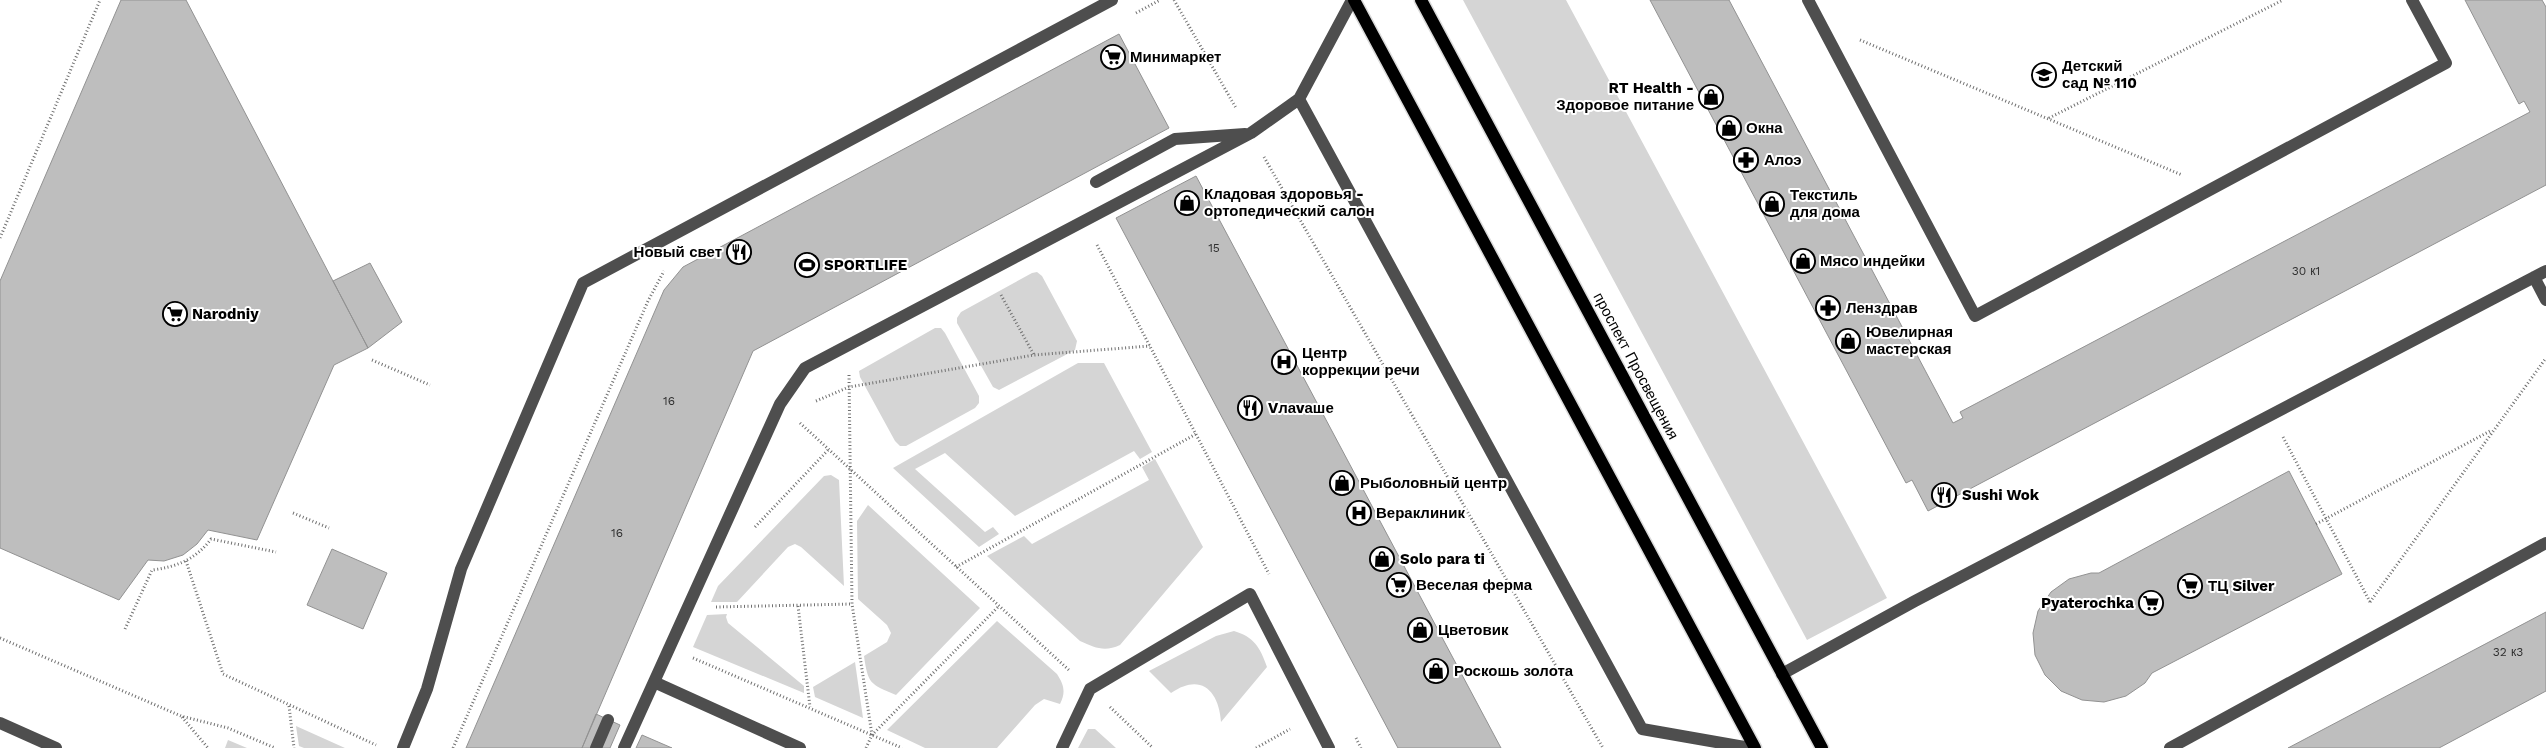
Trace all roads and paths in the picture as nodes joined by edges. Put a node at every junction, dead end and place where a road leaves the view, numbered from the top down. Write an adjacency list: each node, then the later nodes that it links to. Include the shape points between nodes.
1 (100, 0): 18 (path)
2 (1112, 0): 72 (street, via 583,283 461,569 427,689)
3 (1160, 0): 10 (path)
4 (1174, 0): 14 (path)
5 (1353, 0): 12 (street); 86 (main road)
6 (1421, 0): 56 (main road, проспект Просвещения)
7 (1808, 0): 11 (street)
8 (2283, 0): 13 (path)
9 (2412, 0): 16 (street, via 2446,63)
10 (1134, 14)
11 (1821, 23): 13 (path); 16 (street, via 1975,316)
12 (1300, 99): 14 (street); 85 (street, via 1642,729)
13 (2048, 119): 16 (path)
14 (1250, 133): 15 (street, via 1176,139); 17 (street); 84 (path)
15 (1096, 182)
16 (2216, 189)
17 (1084, 220): 24 (path); 31 (street, via 805,368)
18 (0, 238)
19 (666, 270): 73 (path, via 648,301)
20 (2546, 271): 21 (street)
21 (2534, 278): 23 (street); 32 (street)
22 (998, 290): 25 (path)
23 (2546, 300)
24 (1150, 346): 25 (path); 34 (path)
25 (1034, 355): 30 (path)
26 (2546, 358): 33 (path)
27 (372, 360): 29 (path)
28 (849, 369): 30 (path)
29 (430, 386)
30 (849, 387): 31 (path); 36 (path)
31 (784, 408): 35 (path); 57 (street)
32 (2272, 415): 38 (path); 56 (street)
33 (2493, 430): 38 (path); 47 (path)
34 (1196, 434): 45 (path); 46 (path)
35 (829, 449): 36 (path); 41 (path)
36 (850, 469): 45 (path); 48 (path)
37 (293, 513): 40 (path)
38 (2326, 518): 39 (path); 47 (path)
39 (2316, 524)
40 (329, 528)
41 (749, 534)
42 (2546, 544): 53 (street)
43 (276, 552): 44 (path, via 211,539 205,548)
44 (186, 562): 52 (path, via 172,568 152,570); 59 (path, via 222,674)
45 (956, 567): 50 (path)
46 (1274, 582)
47 (2370, 602): 53 (path)
48 (852, 604): 49 (path); 66 (path)
49 (798, 606): 51 (path); 60 (path)
50 (999, 606): 58 (path); 66 (path)
51 (707, 607)
52 (125, 629)
53 (2386, 631): 88 (street)
54 (0, 638): 61 (path)
55 (687, 656): 60 (path)
56 (1782, 674): 87 (main road, проспект Просвещения)
57 (654, 682): 75 (street); 76 (street)
58 (1090, 689): 62 (street, via 1250,594); 79 (street); 80 (path)
59 (289, 706): 70 (path); 71 (path)
60 (810, 707): 66 (path)
61 (181, 716): 68 (path); 69 (path, via 228,728)
62 (1313, 718): 81 (path); 82 (street)
63 (608, 720): 74 (street)
64 (0, 723): 67 (street)
65 (1352, 730): 83 (path)
66 (872, 735): 77 (path); 78 (path)
67 (56, 748)
68 (208, 748)
69 (275, 748)
70 (294, 748)
71 (384, 748)
72 (404, 748)
73 (452, 748)
74 (596, 748)
75 (624, 748)
76 (800, 748)
77 (866, 748)
78 (902, 748)
79 (1062, 748)
80 (1153, 748)
81 (1256, 748)
82 (1329, 748)
83 (1361, 748)
84 (1603, 748)
85 (1750, 748)
86 (1755, 748)
87 (1822, 748)
88 (2170, 748)

